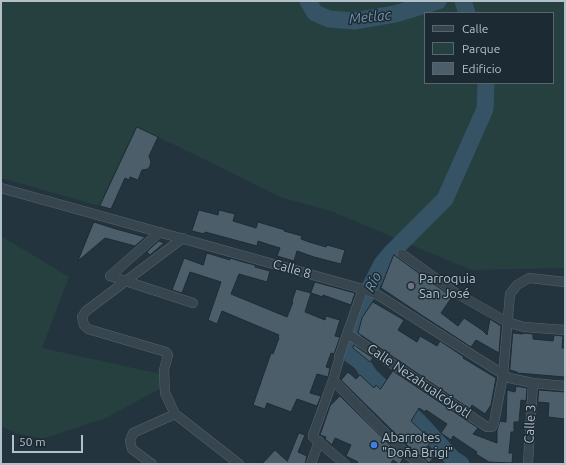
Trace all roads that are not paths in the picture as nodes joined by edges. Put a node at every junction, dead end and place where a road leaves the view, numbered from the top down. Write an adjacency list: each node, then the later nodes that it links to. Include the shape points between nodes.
1 (1, 188): 2 (street, Calle 8)
2 (160, 232): 3 (street, Calle 8); 5 (street, via 110,276)
3 (183, 238): 5 (street); 7 (street, Calle 8)
4 (402, 254): 9 (street, via 456,293)
5 (125, 281): 8 (street); 16 (street, via 86,311 82,317 84,325 88,329 166,352 168,355 164,370 165,393)
6 (565, 282): 9 (street, via 529,278 517,285 510,294)
7 (363, 289): 11 (street); 12 (street, Calle 8, via 378,295)
8 (193, 303)
9 (507, 322): 10 (street, via 524,327); 12 (street)
10 (565, 330)
11 (348, 334): 12 (street, Calle Nezahualcóyotl, via 487,427 492,427 494,423); 13 (street)
12 (503, 375): 14 (street, Calle 8)
13 (333, 380): 17 (street, via 313,435); 22 (street, via 409,456)
14 (533, 383): 15 (street, Calle 8); 23 (street, Calle 3)
15 (565, 386)
16 (175, 414): 18 (street, via 133,432 130,441 132,449); 19 (street)
17 (319, 441): 20 (street); 21 (street)
18 (152, 464)
19 (239, 464)
20 (311, 464)
21 (345, 464)
22 (422, 464)
23 (528, 464)

